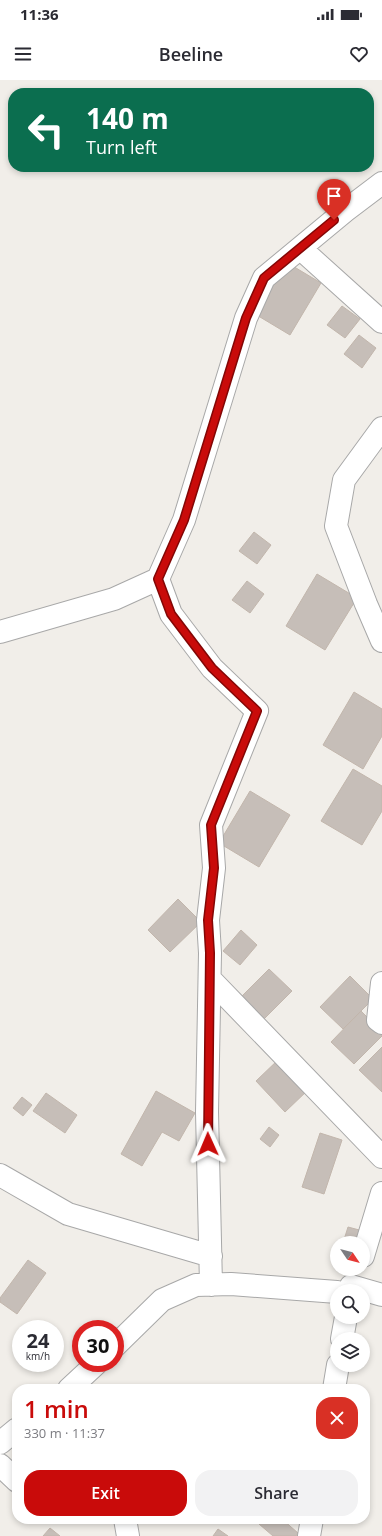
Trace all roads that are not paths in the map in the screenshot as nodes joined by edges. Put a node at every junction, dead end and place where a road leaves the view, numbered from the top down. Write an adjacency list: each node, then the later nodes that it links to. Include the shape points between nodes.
1 (382, 183): 2 (street)
2 (301, 249): 3 (street); 5 (street, via 264,278 246,318 184,520)
3 (382, 322)
4 (382, 428): 7 (street, via 344,480 336,526)
5 (158, 579): 6 (street, via 114,600); 8 (street, via 171,614 212,668 257,711 211,825 214,868 208,920)
6 (0, 632)
7 (382, 641)
8 (210, 979): 11 (street); 15 (street, via 207,1112)
9 (382, 983): 10 (street, via 378,1020)
10 (382, 1023)
11 (382, 1157)
12 (0, 1175): 15 (street, via 68,1214)
13 (382, 1193): 14 (street)
14 (369, 1236)
15 (211, 1256): 16 (street)
16 (212, 1285): 17 (street); 20 (street, via 196,1285 162,1300)
17 (330, 1286)
18 (370, 1292): 19 (street)
19 (382, 1295)
20 (124, 1337)
21 (87, 1372): 23 (street)
22 (337, 1372): 24 (street)
23 (74, 1384)
24 (335, 1384)
25 (12, 1433): 26 (street)
26 (0, 1443)
27 (0, 1465): 28 (street)
28 (12, 1476)
29 (126, 1524): 31 (street)
30 (311, 1524): 32 (street)
31 (128, 1536)
32 (309, 1536)

